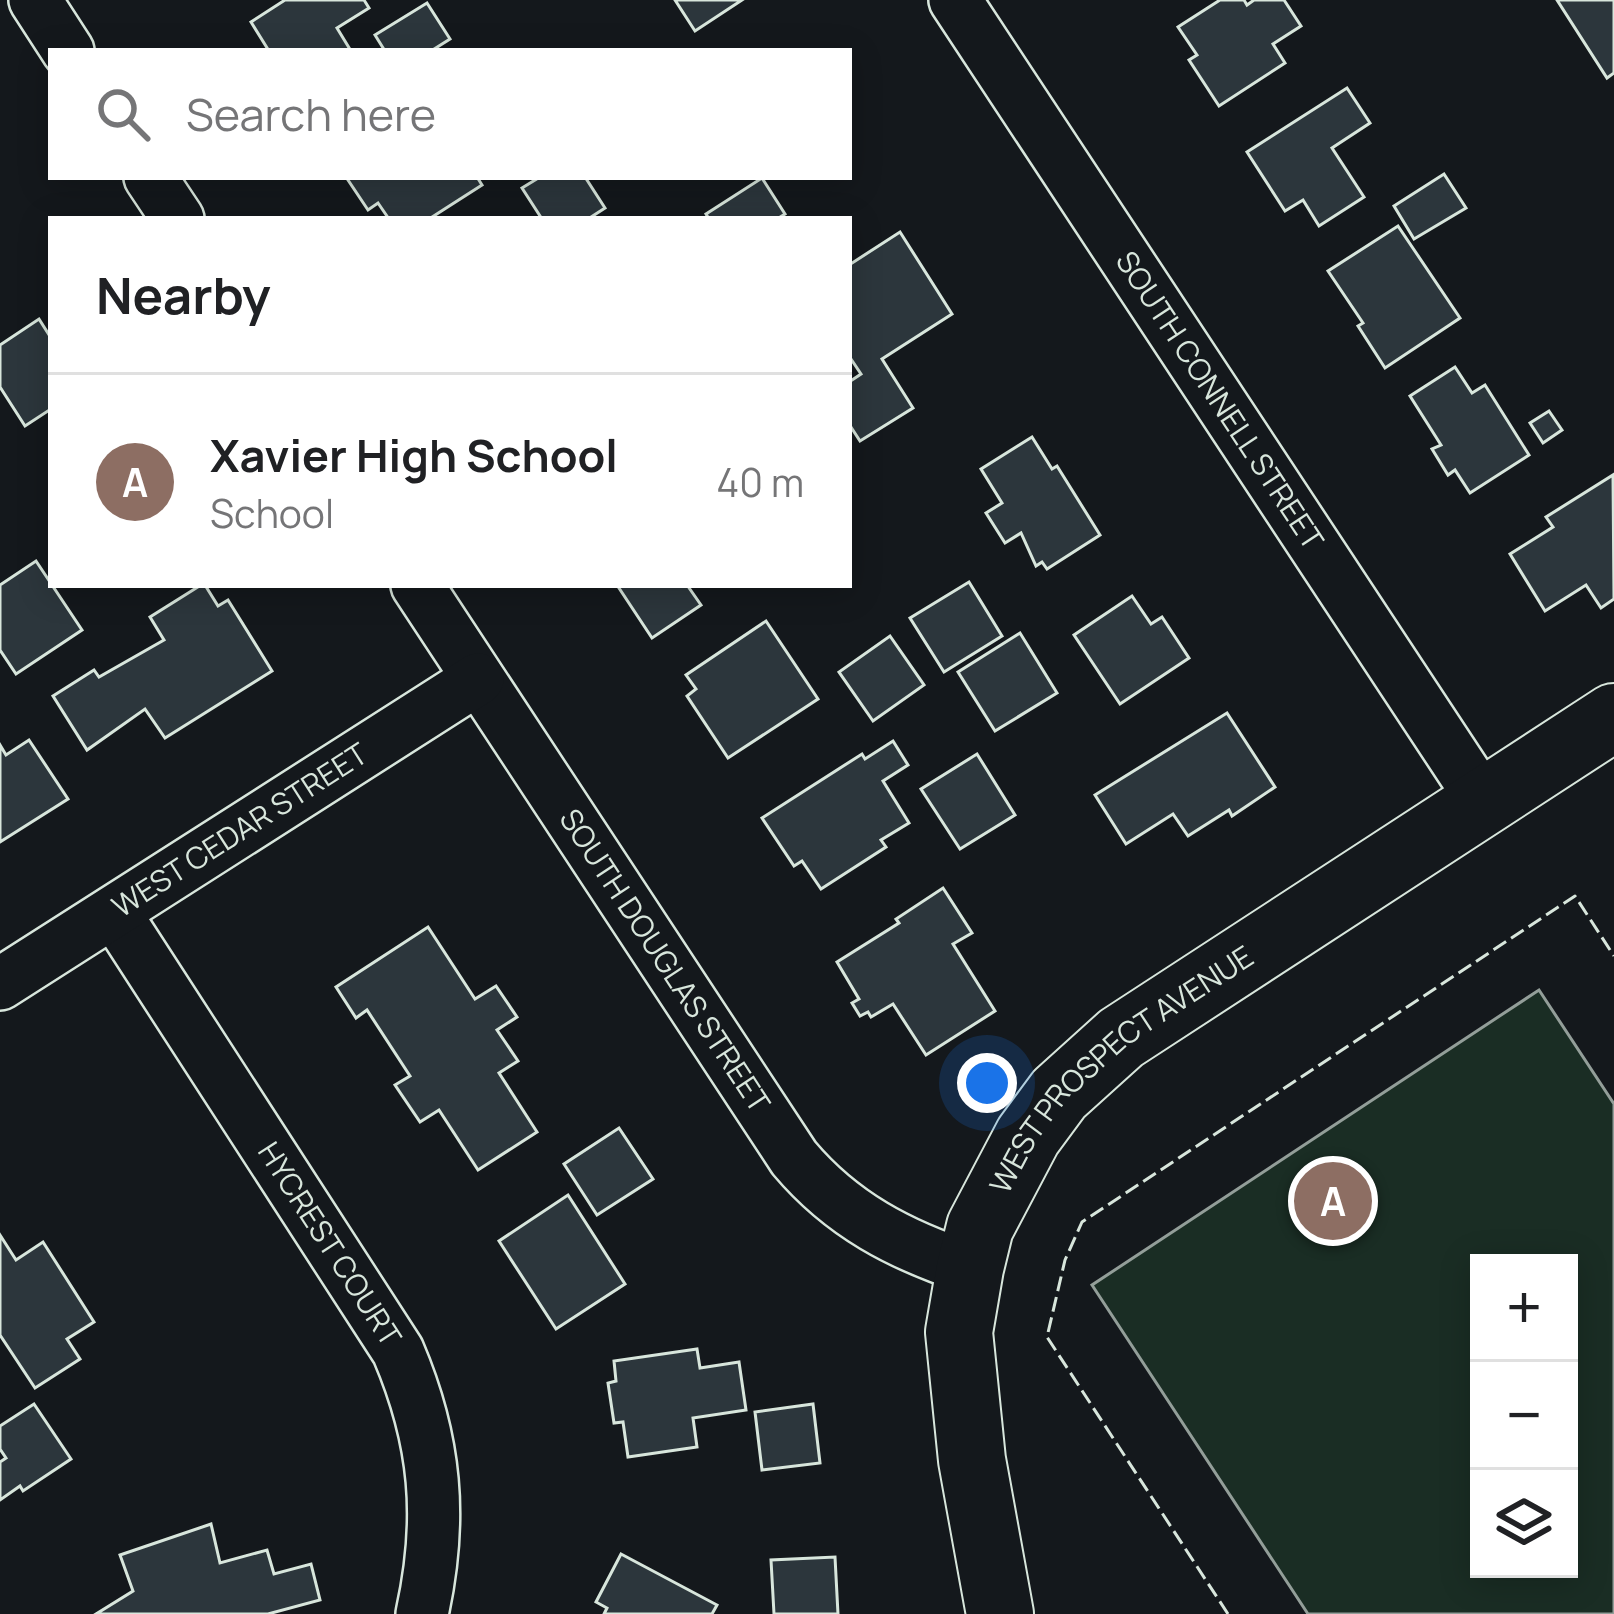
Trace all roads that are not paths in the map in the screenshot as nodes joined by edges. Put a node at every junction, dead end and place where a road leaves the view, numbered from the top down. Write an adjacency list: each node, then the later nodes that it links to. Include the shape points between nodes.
1 (35, 0): 3 (street)
2 (955, 0): 9 (street, SOUTH CONNELL STREET)
3 (66, 48)
4 (152, 180): 5 (street)
5 (176, 216)
6 (419, 588): 7 (street, SOUTH DOUGLAS STREET)
7 (478, 679): 10 (street, WEST CEDAR STREET); 12 (street, SOUTH DOUGLAS STREET, via 812,1179 895,1239)
8 (1614, 717): 9 (main road, WEST PROSPECT AVENUE)
9 (1483, 801): 12 (main road, WEST PROSPECT AVENUE, via 1091,1063 1018,1152 980,1227)
10 (113, 912): 11 (street, WEST CEDAR STREET); 13 (street, HYCREST COURT, via 398,1351 430,1450 434,1561)
11 (0, 984)
12 (970, 1268): 14 (main road, WEST PROSPECT AVENUE, via 958,1332)
13 (422, 1614)
14 (1000, 1614)

